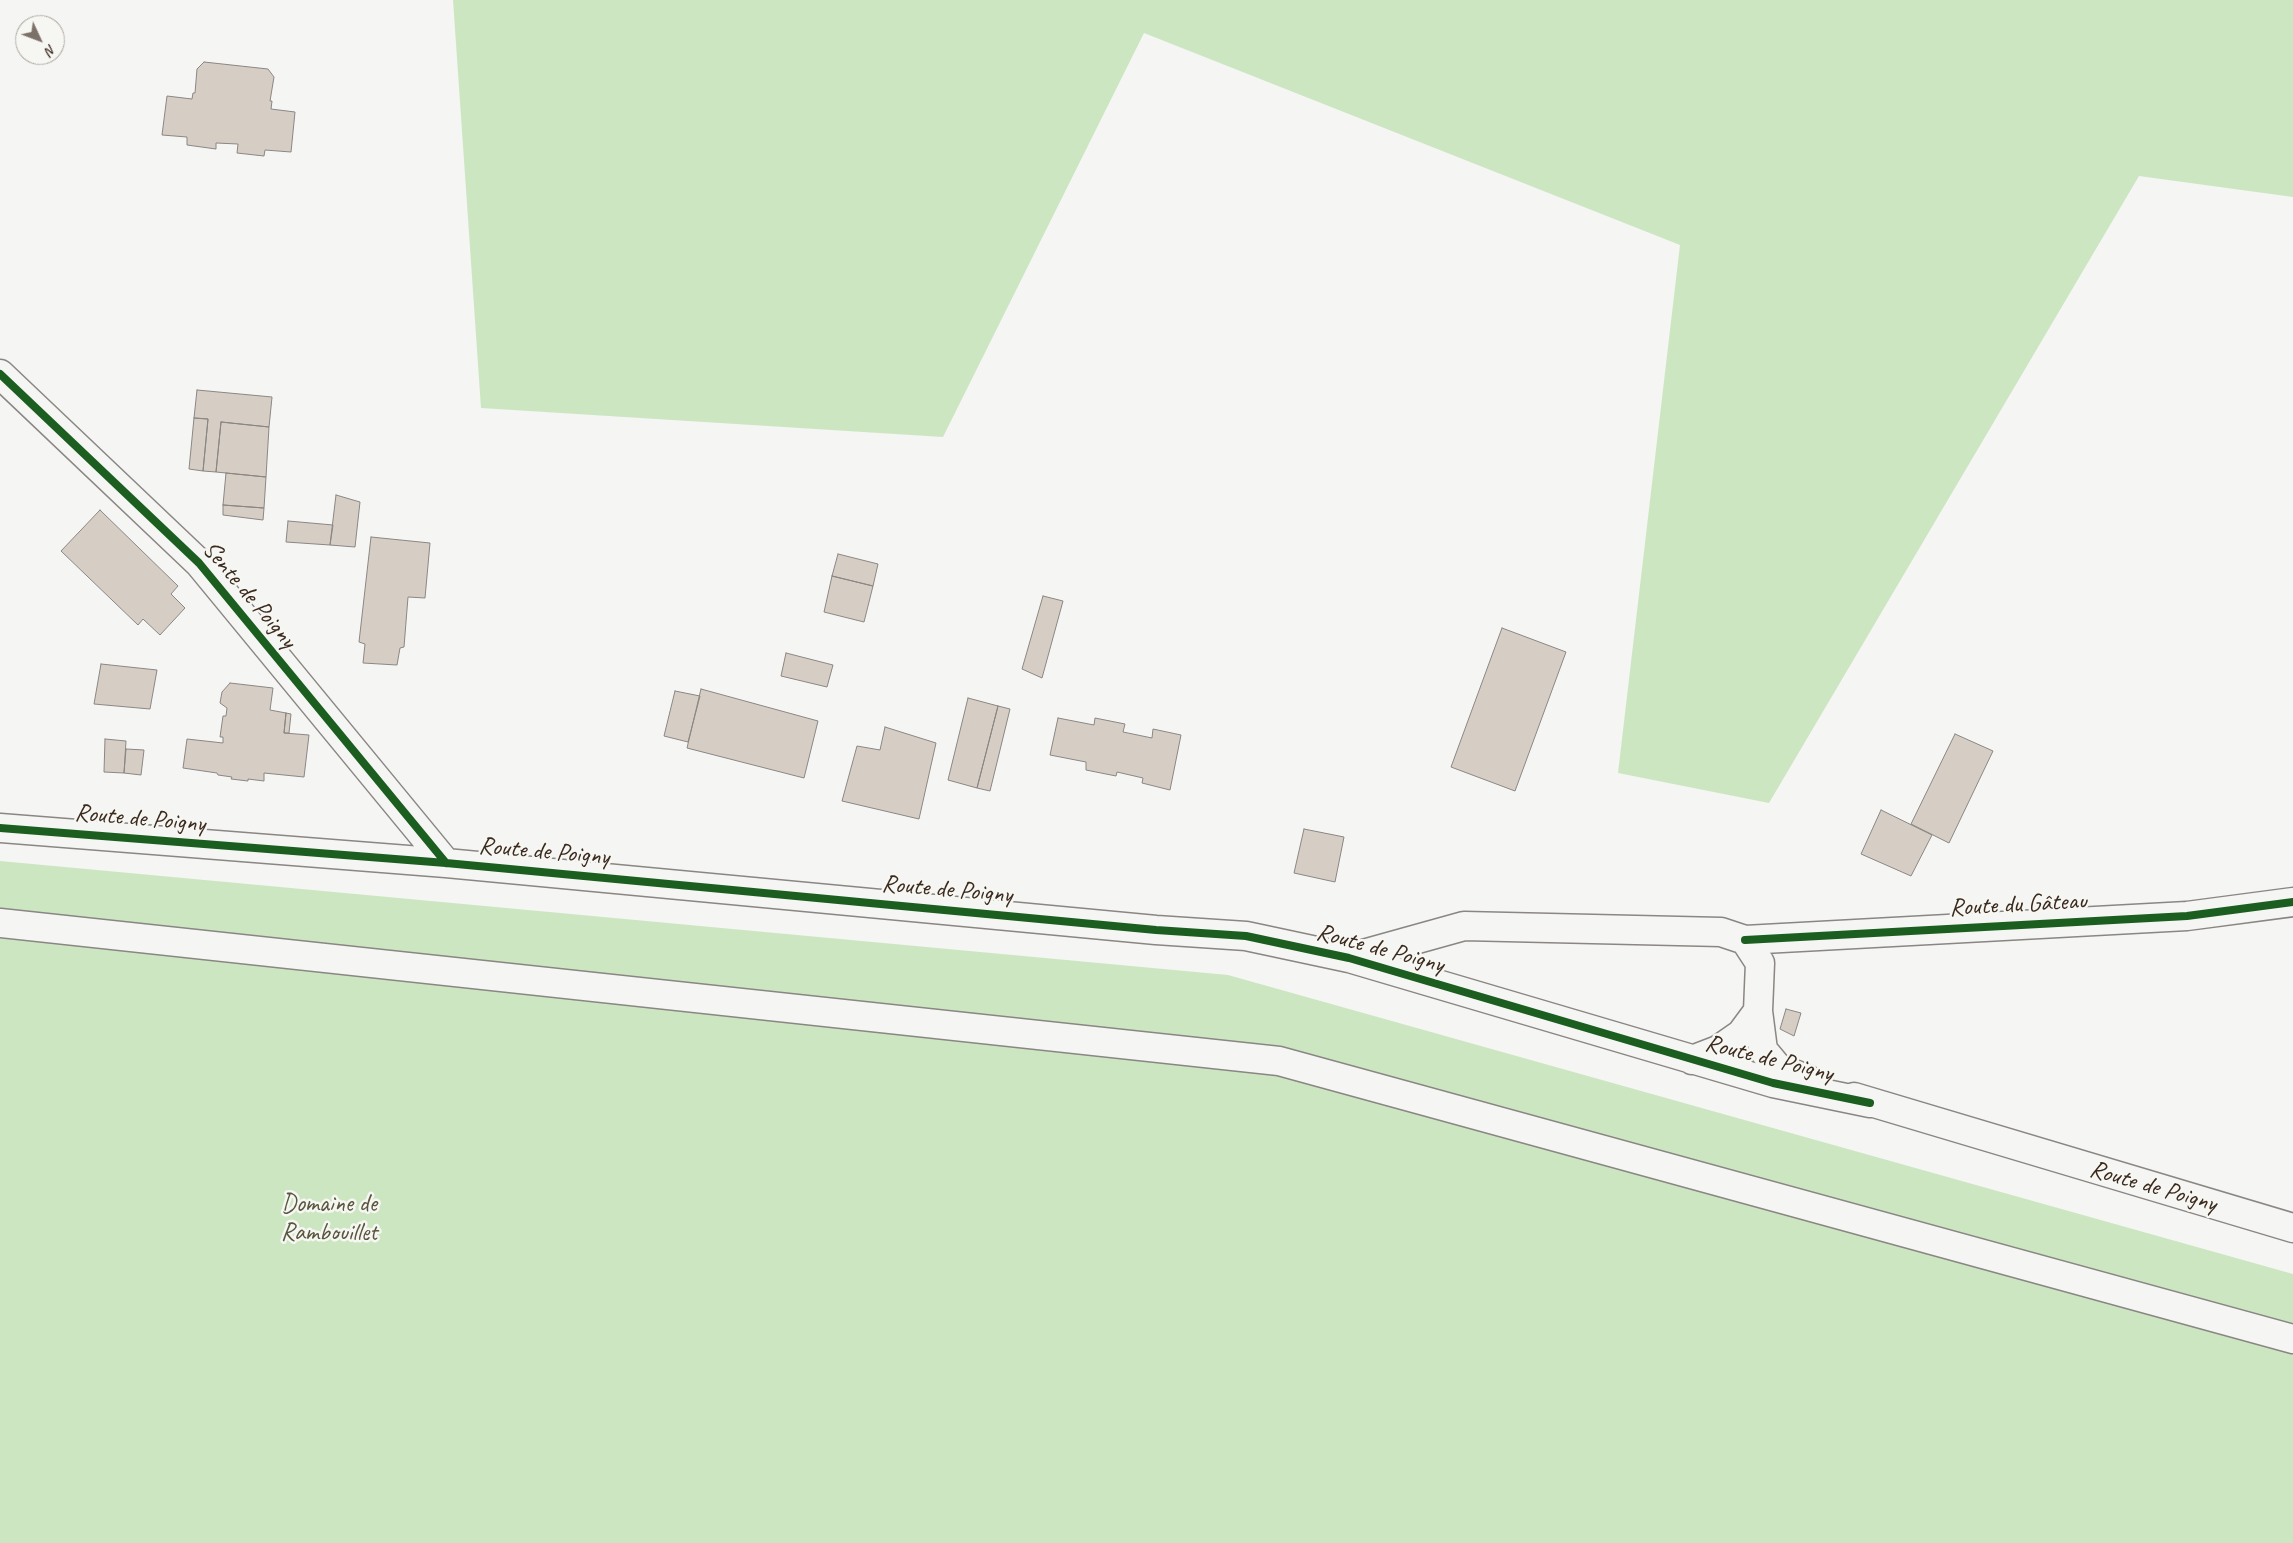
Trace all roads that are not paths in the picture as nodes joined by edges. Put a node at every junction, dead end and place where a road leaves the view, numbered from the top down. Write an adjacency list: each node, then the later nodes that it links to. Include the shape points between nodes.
1 (0, 374): 3 (street, Sente de Poigny, via 199,563)
2 (0, 828): 3 (street, Route de Poigny)
3 (446, 863): 7 (street, Route de Poigny, via 1246,936)
4 (2293, 902): 6 (street, Route du Gâteau, via 2187,916)
5 (0, 923): 12 (street, via 1279,1061)
6 (1745, 940): 7 (street, Route de Poigny, via 1721,932 1464,926); 8 (street, Route de Poigny, via 1760,963)
7 (1349, 958): 9 (street, Route de Poigny)
8 (1758, 1011): 9 (street, Route de Poigny, via 1741,1034 1718,1050); 10 (street, Route de Poigny, via 1763,1050 1778,1068)
9 (1692, 1060): 10 (street, Route de Poigny, via 1774,1083)
10 (1870, 1103): 11 (street, Route de Poigny)
11 (2293, 1228)
12 (2293, 1339)

